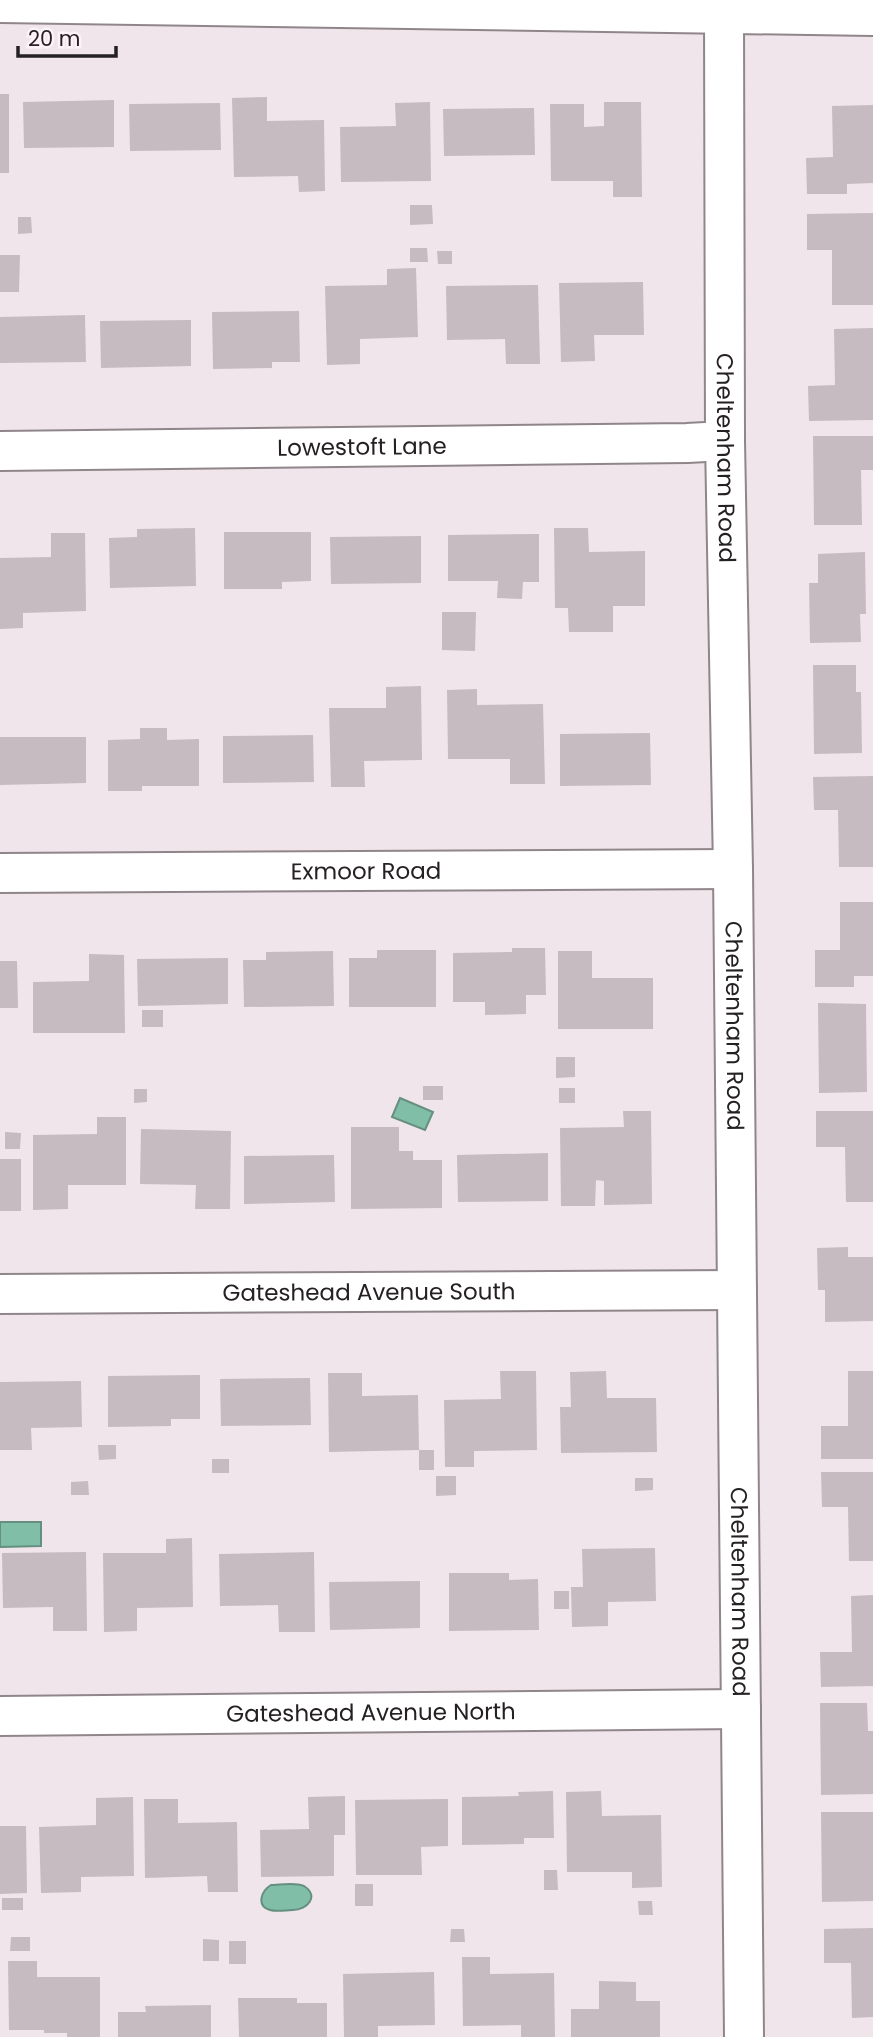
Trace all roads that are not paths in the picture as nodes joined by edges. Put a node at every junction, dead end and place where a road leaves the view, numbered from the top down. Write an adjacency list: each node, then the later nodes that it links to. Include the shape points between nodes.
1 (0, 3): 2 (street)
2 (724, 14): 3 (street); 4 (street, Cheltenham Road)
3 (873, 16)
4 (724, 441): 5 (street, Lowestoft Lane); 6 (street, Cheltenham Road)
5 (0, 451)
6 (733, 869): 7 (street, Exmoor Road); 8 (street, Cheltenham Road)
7 (0, 873)
8 (737, 1290): 9 (street, Gateshead Avenue South); 10 (street, Cheltenham Road)
9 (0, 1294)
10 (741, 1709): 11 (street, Gateshead Avenue North); 12 (street, Cheltenham Road)
11 (0, 1716)
12 (744, 2037)

